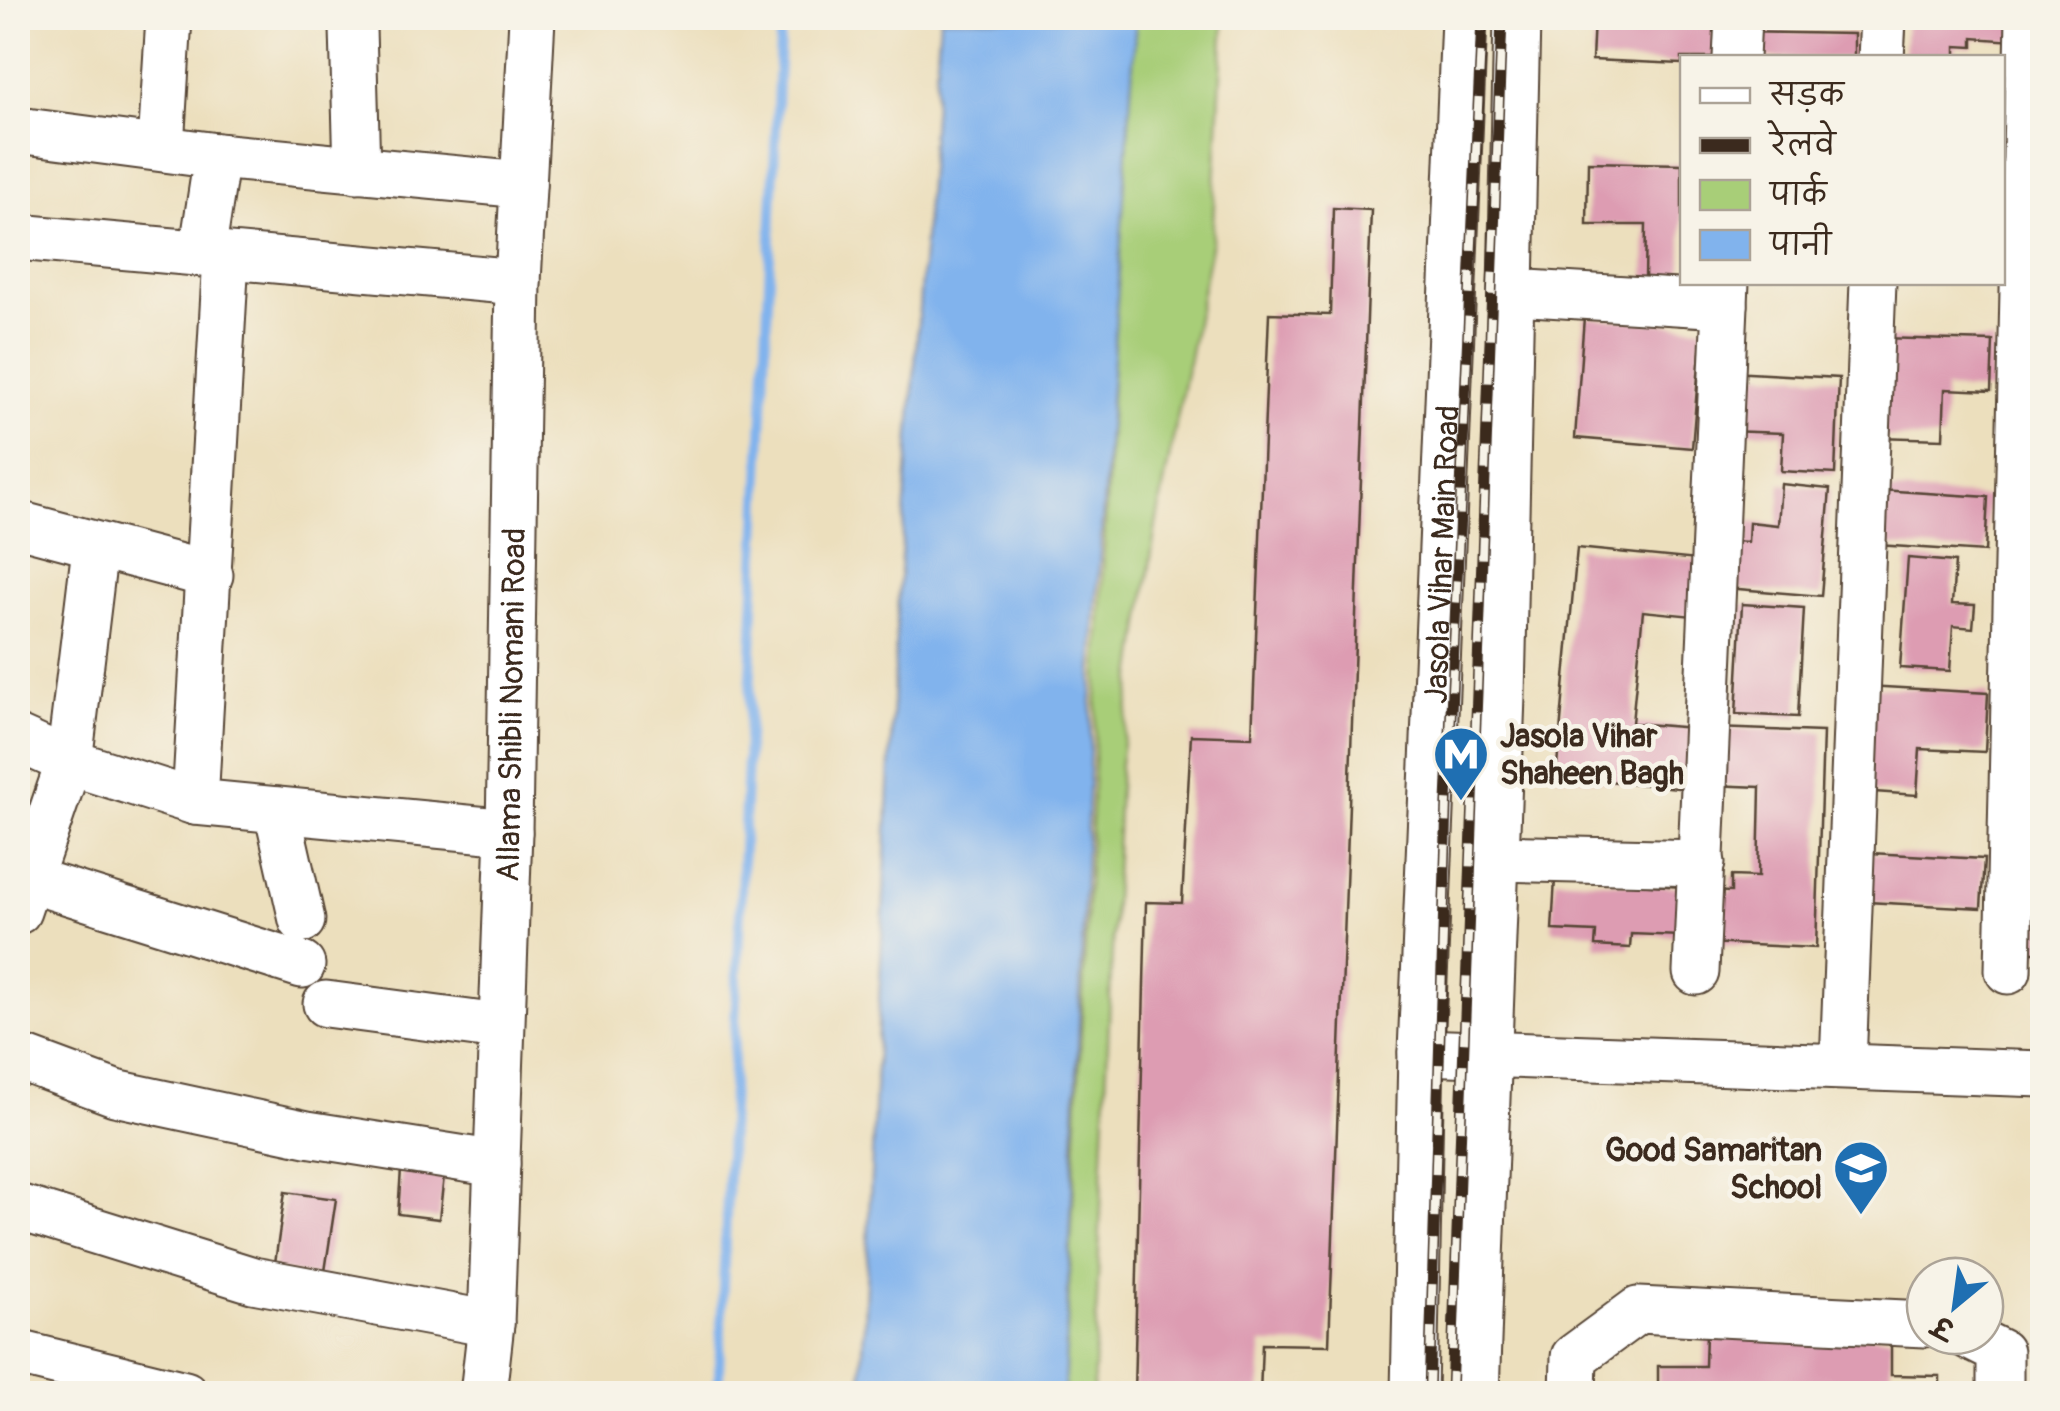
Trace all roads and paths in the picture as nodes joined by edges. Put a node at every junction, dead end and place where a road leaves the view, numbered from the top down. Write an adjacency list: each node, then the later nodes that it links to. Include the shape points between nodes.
1 (169, 18): 12 (street)
2 (532, 18): 15 (street, Allama Shibli Nomani Road)
3 (1464, 18): 23 (street, Jasola Vihar Main Road)
4 (1516, 18): 21 (street, Jasola Vihar Main Road)
5 (1738, 18): 9 (street)
6 (1882, 18): 10 (street)
7 (2029, 18): 18 (street)
8 (353, 28): 14 (street)
9 (1736, 55)
10 (1881, 55)
11 (18, 130): 12 (street)
12 (161, 146): 13 (street)
13 (217, 156): 14 (street); 17 (street)
14 (357, 170): 15 (street)
15 (522, 186): 19 (street, Allama Shibli Nomani Road)
16 (18, 237): 17 (street)
17 (214, 256): 19 (street); 28 (street)
18 (2033, 265): 25 (street)
19 (518, 282): 36 (street, Allama Shibli Nomani Road)
20 (1872, 285): 49 (street)
21 (1512, 292): 22 (street); 24 (street, Jasola Vihar Main Road)
22 (1726, 294): 38 (street)
23 (1449, 358): 24 (street); 29 (street, Jasola Vihar Main Road)
24 (1511, 358): 30 (street, Jasola Vihar Main Road)
25 (2030, 482): 35 (street)
26 (18, 524): 27 (street)
27 (96, 548): 28 (street); 32 (street)
28 (210, 575): 33 (street)
29 (1438, 694): 30 (street); 46 (street, Jasola Vihar Main Road)
30 (1502, 696): 37 (street, Jasola Vihar Main Road)
31 (18, 739): 32 (street)
32 (69, 762): 33 (street); 39 (street)
33 (195, 802): 34 (street)
34 (278, 810): 36 (street); 40 (street)
35 (2026, 816): 42 (street)
36 (509, 832): 45 (street, Allama Shibli Nomani Road)
37 (1497, 858): 38 (street); 47 (street, Jasola Vihar Main Road)
38 (1702, 863): 43 (street)
39 (21, 890): 41 (street)
40 (302, 920)
41 (302, 964)
42 (2008, 971)
43 (1696, 972)
44 (326, 1004): 45 (street)
45 (499, 1027): 51 (street, Allama Shibli Nomani Road)
46 (1422, 1052): 47 (street); 59 (street, Jasola Vihar Main Road)
47 (1490, 1053): 49 (street); 60 (street, Jasola Vihar Main Road)
48 (18, 1057): 51 (street, via 115,1093 307,1134)
49 (1843, 1065): 50 (street)
50 (2042, 1074)
51 (497, 1164): 54 (street, Allama Shibli Nomani Road)
52 (18, 1208): 54 (street, via 254,1280)
53 (1905, 1323): 61 (street, via 1638,1310 1574,1356)
54 (491, 1324): 58 (street, Allama Shibli Nomani Road)
55 (18, 1352): 57 (street)
56 (2000, 1356): 62 (street)
57 (185, 1394)
58 (483, 1394)
59 (1414, 1394)
60 (1476, 1394)
61 (1573, 1394)
62 (2000, 1394)

